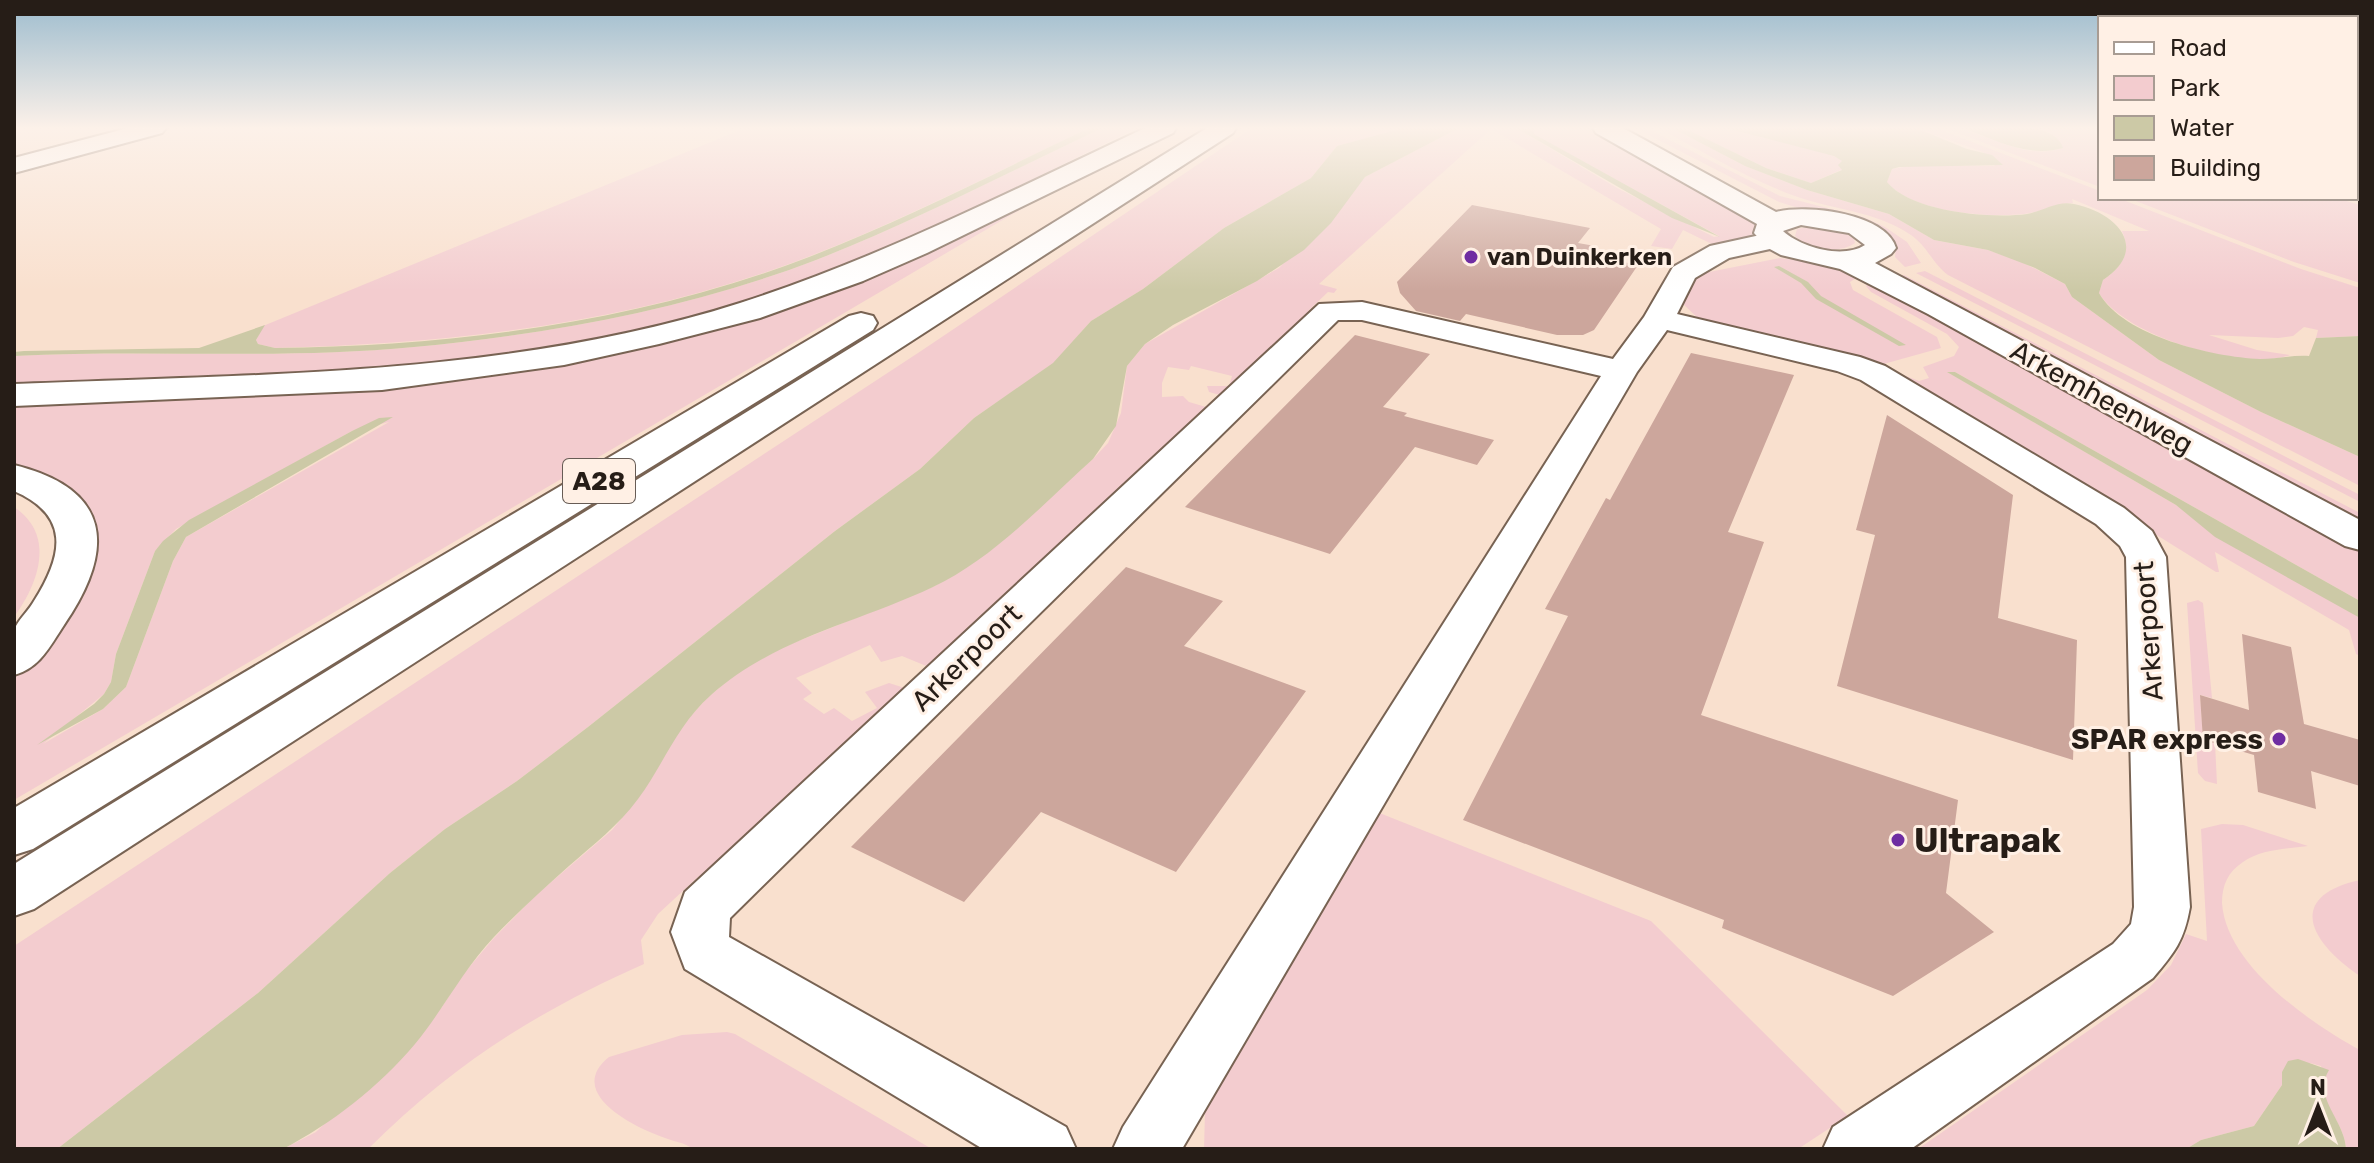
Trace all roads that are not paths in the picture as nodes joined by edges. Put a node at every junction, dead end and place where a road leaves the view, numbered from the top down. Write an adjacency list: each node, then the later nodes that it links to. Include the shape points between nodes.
1 (1050, 182): 10 (main road, via 884,261 777,301 564,355 382,379)
2 (1095, 182): 15 (main road, A28)
3 (1138, 182): 16 (main road, A28)
4 (1699, 182): 6 (main road)
5 (1710, 182): 6 (main road)
6 (1786, 232): 7 (main road); 7 (main road, via 1839,221 1879,240 1881,248); 8 (street, via 1735,261 1706,261 1683,273)
7 (1860, 257): 12 (main road, Arkemheenweg); 13 (main road, Arkemheenweg, via 1939,307)
8 (1659, 319): 9 (street); 19 (street, Arkerpoort, via 1873,373 2110,516 2138,540 2146,557 2162,907 2157,934 2133,961)
9 (1621, 371): 17 (street, Arkerpoort, via 1362,311 1330,311 705,908 699,932 705,952); 18 (street)
10 (14, 395)
11 (14, 477): 14 (main road, via 64,504 79,544 75,569 62,595)
12 (2360, 508)
13 (2360, 537)
14 (14, 659)
15 (14, 834)
16 (14, 893)
17 (1043, 1149)
18 (1146, 1149)
19 (1856, 1149)

